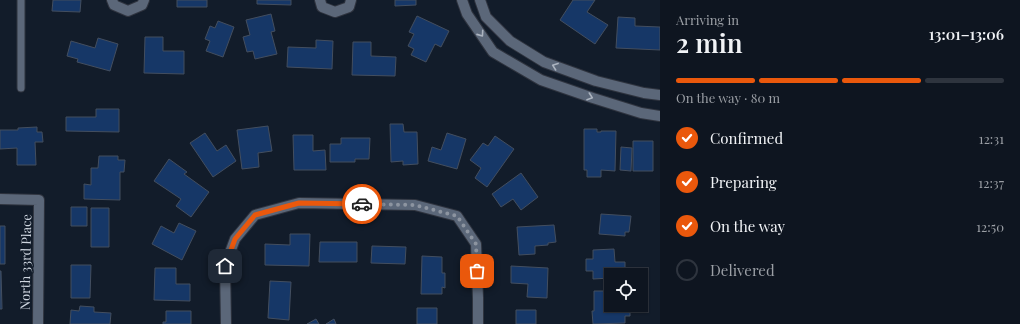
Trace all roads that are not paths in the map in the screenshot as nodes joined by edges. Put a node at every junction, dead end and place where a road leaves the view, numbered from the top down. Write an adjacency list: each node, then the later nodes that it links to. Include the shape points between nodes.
1 (21, 0): 8 (lane)
2 (112, 0): 3 (street, via 114,5 128,11 142,5)
3 (144, 0)
4 (320, 0): 5 (street, via 322,7 336,12 349,7)
5 (351, 0)
6 (462, 0): 10 (street, one-way to 10, via 467,14 493,52 541,80 641,114)
7 (480, 0): 9 (street, one-way to 7, via 596,81 544,62 510,41 486,17)
8 (21, 88)
9 (660, 95)
10 (660, 116)
11 (0, 199): 12 (street, North 33rd Place, via 39,200)
12 (38, 324)
13 (226, 324): 14 (street, via 225,266 235,239 255,215 299,203 415,205 457,216 476,244)
14 (478, 324)

